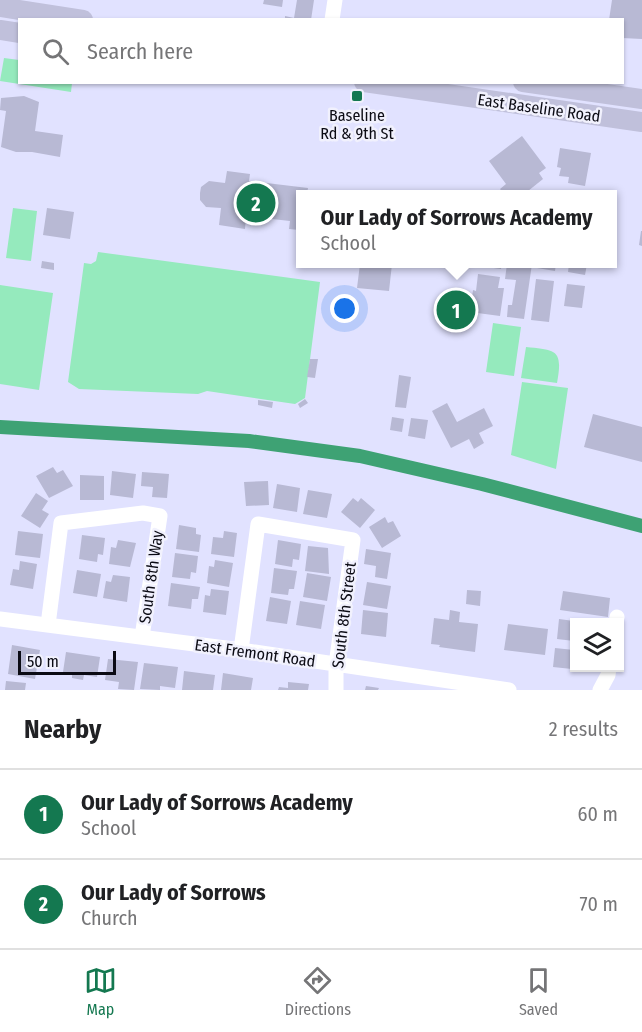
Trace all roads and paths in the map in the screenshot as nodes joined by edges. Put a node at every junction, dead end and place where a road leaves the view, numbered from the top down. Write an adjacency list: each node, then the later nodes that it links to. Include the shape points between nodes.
1 (334, 0): 4 (street)
2 (0, 8): 3 (main road)
3 (69, 18)
4 (332, 18)
5 (0, 30): 6 (main road)
6 (18, 33)
7 (378, 84): 11 (main road, East Baseline Road)
8 (536, 84): 9 (main road, East Baseline Road)
9 (581, 91): 10 (main road, East Baseline Road); 11 (main road)
10 (642, 99)
11 (578, 113): 12 (main road, East Baseline Road)
12 (642, 122)
13 (0, 619): 14 (street, East Fremont Road)
14 (48, 625): 15 (street, East Fremont Road); 15 (street, South 8th Way, via 61,523 143,513 160,516)
15 (142, 638): 16 (street, East Fremont Road)
16 (241, 650): 17 (street, East Fremont Road); 17 (street, South 8th Street, via 258,524 353,540)
17 (336, 665): 19 (street, South 8th Street); 20 (street, East Fremont Road)
18 (608, 672): 21 (street)
19 (336, 690)
20 (509, 690)
21 (600, 690)

